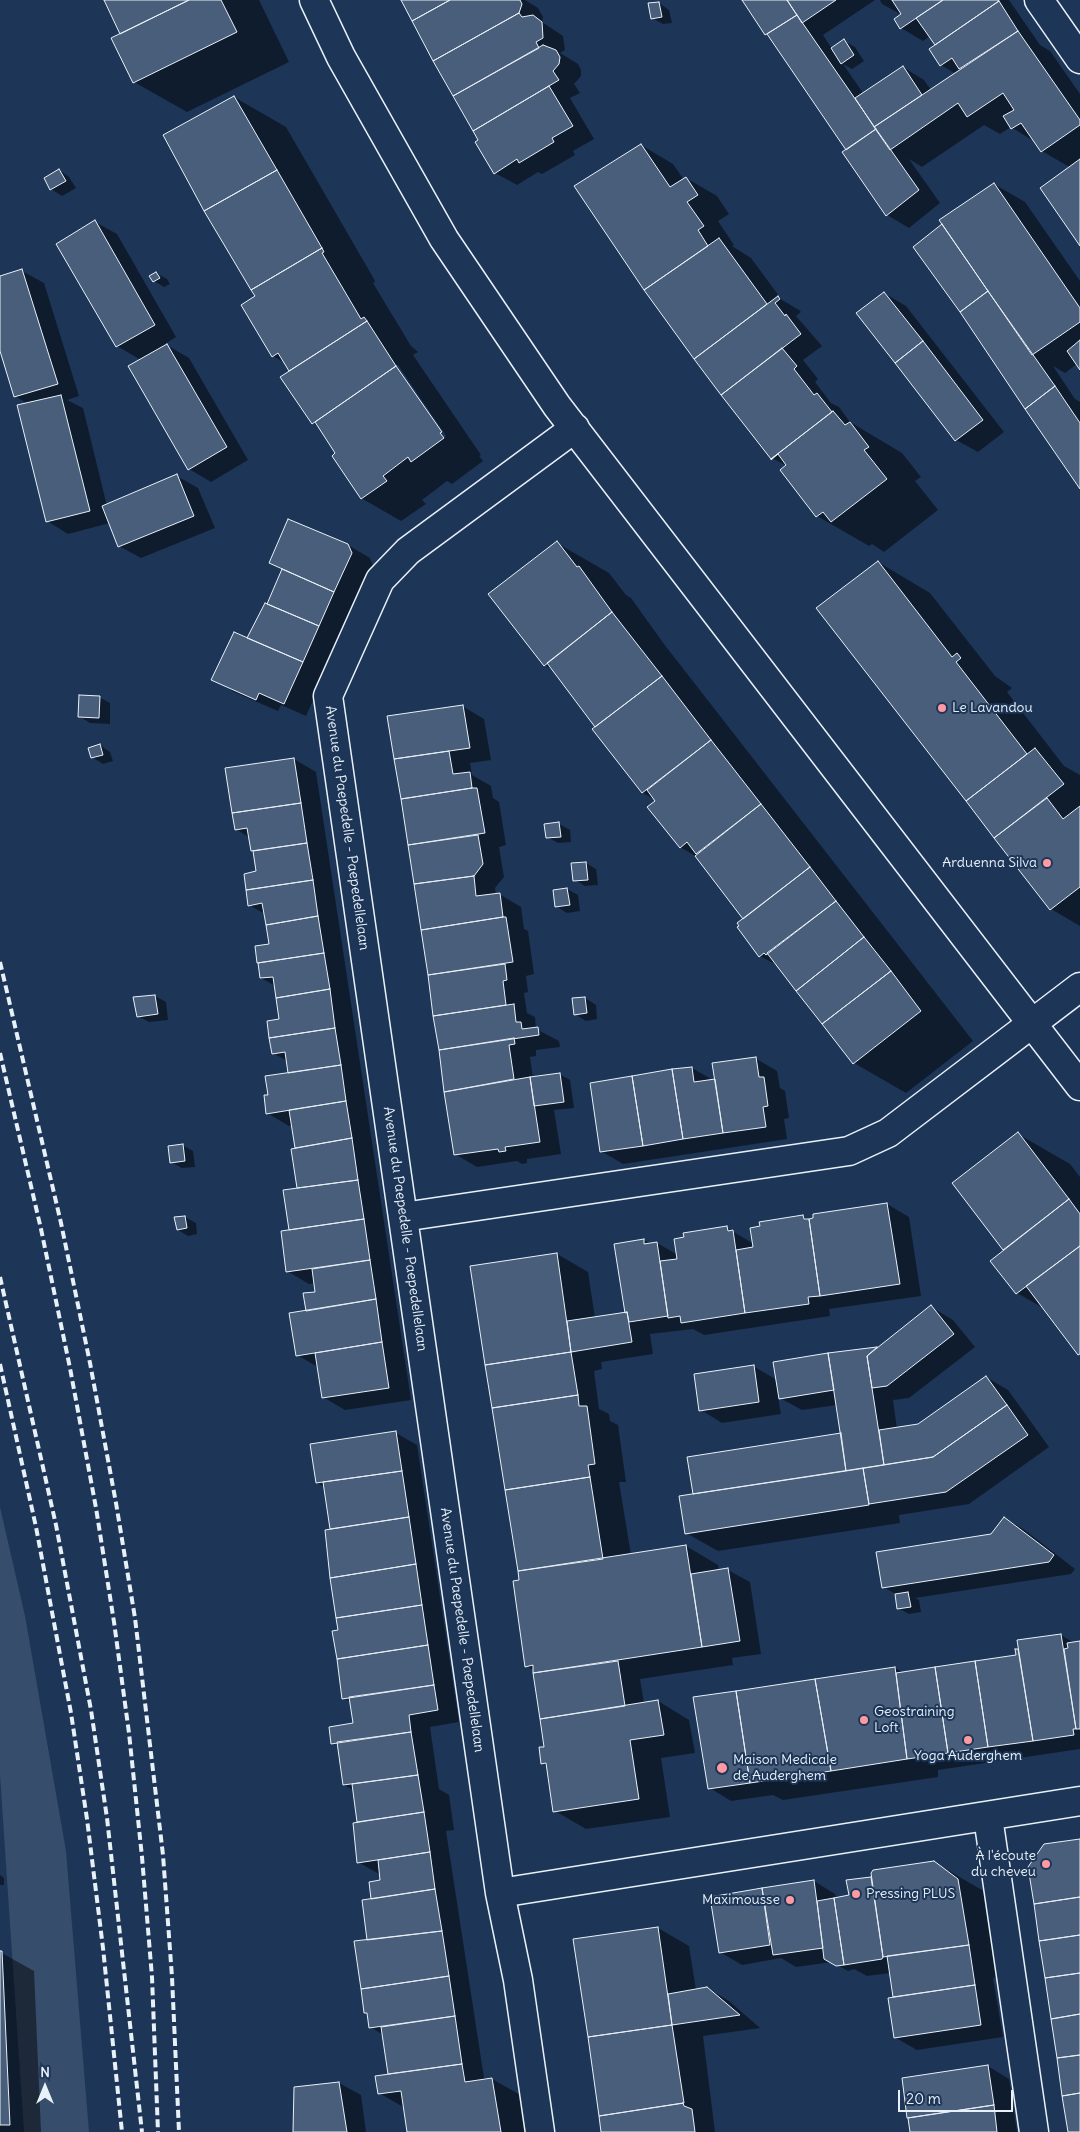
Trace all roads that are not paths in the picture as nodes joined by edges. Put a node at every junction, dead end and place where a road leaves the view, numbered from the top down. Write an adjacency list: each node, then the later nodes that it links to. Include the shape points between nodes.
1 (314, 0): 4 (street, via 341,57 444,239)
2 (1039, 0): 3 (street)
3 (1080, 60)
4 (575, 428): 6 (street); 8 (street, Avenue du Paepedelle - Paepedellelaan, via 408,551 380,580 328,696)
5 (1080, 986): 6 (street)
6 (1034, 1023): 7 (street); 8 (street, via 888,1133 849,1151)
7 (1080, 1086)
8 (403, 1218): 11 (street, Avenue du Paepedelle - Paepedellelaan)
9 (1080, 1801): 10 (street)
10 (988, 1817): 11 (street); 13 (street)
11 (500, 1893): 12 (street, Avenue du Paepedelle - Paepedellelaan, via 518,1980)
12 (540, 2132)
13 (1034, 2132)

